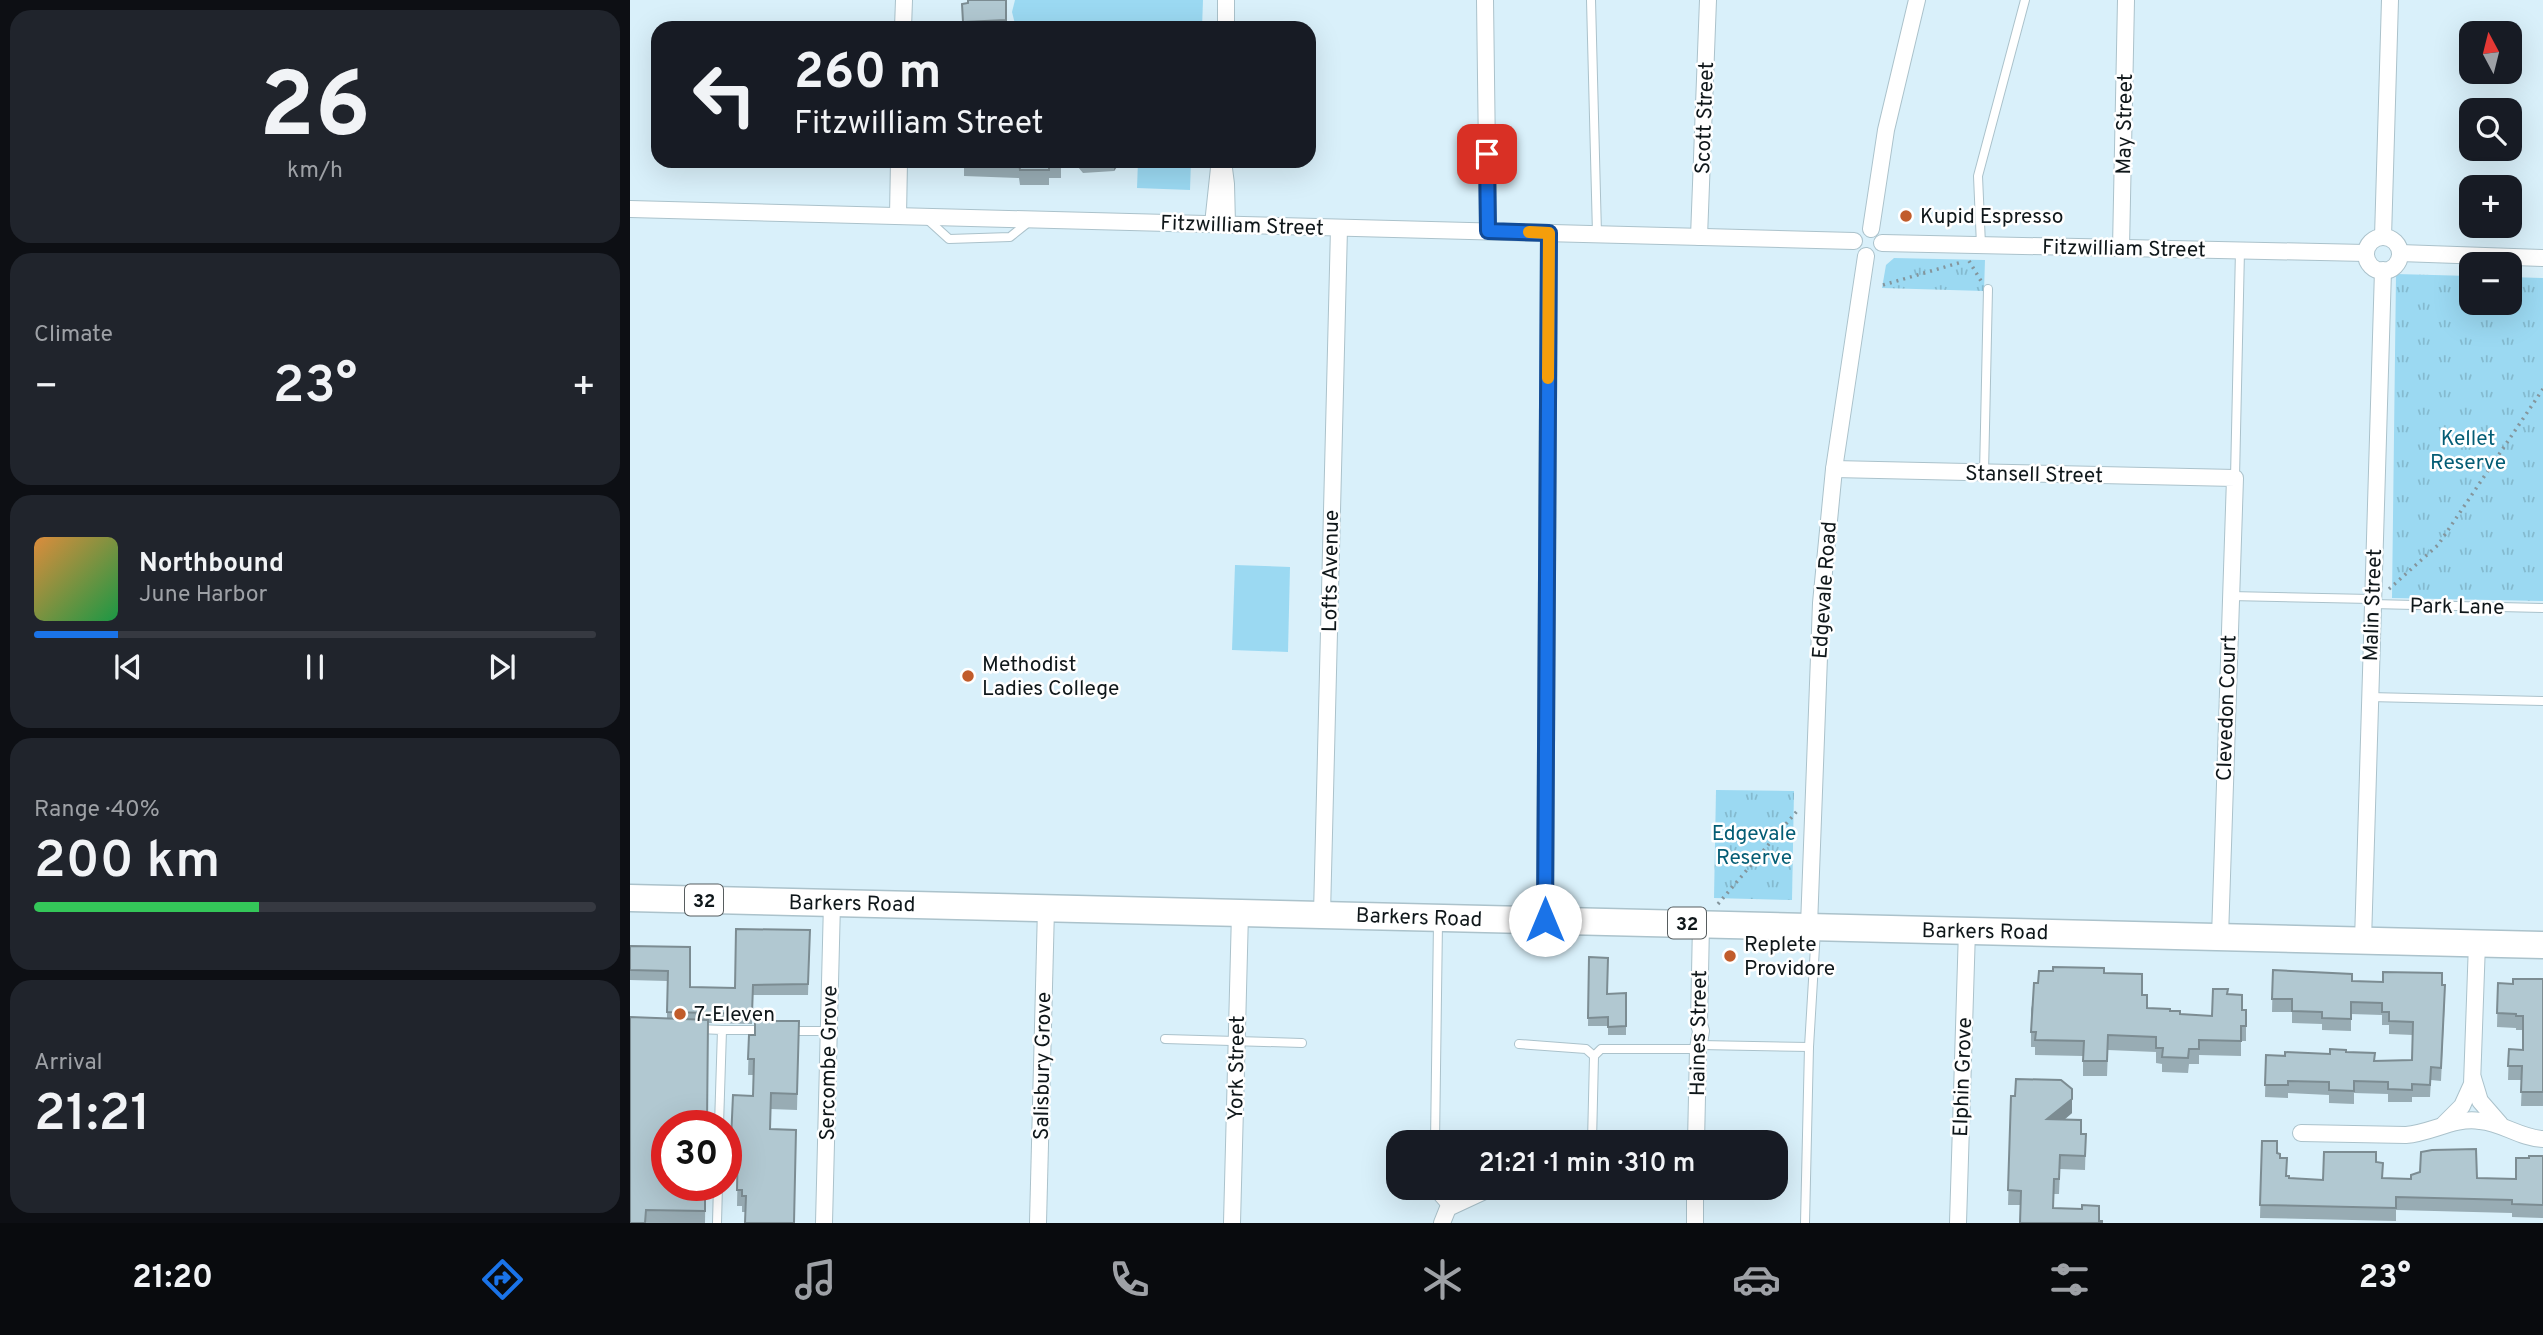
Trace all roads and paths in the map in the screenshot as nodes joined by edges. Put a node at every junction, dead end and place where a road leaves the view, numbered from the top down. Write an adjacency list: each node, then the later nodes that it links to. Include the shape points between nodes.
1 (904, 0): 10 (street)
2 (1226, 0): 11 (street)
3 (1485, 0): 19 (street)
4 (1591, 0): 21 (lane)
5 (1708, 0): 22 (street, Scott Street)
6 (1917, 0): 18 (street, via 1886,130)
7 (2025, 0): 26 (lane, via 1978,176)
8 (2126, 0): 27 (street, May Street)
9 (2390, 0): 23 (street)
10 (903, 21)
11 (1226, 21)
12 (899, 168): 15 (street)
13 (1220, 168): 16 (street, via 1216,182)
14 (630, 209): 15 (street, Fitzwilliam Street)
15 (898, 216): 16 (street, Fitzwilliam Street)
16 (1220, 225): 17 (street, Fitzwilliam Street)
17 (1339, 228): 19 (street, Fitzwilliam Street); 50 (street, Lofts Avenue)
18 (1871, 229): 24 (street, via 1858,232); 25 (street)
19 (1488, 231): 20 (street, Fitzwilliam Street)
20 (1549, 233): 21 (street, Fitzwilliam Street); 52 (street)
21 (1597, 234): 22 (street, Fitzwilliam Street)
22 (1699, 237): 24 (street, Fitzwilliam Street)
23 (2383, 237): 29 (street, via 2371,242); 30 (street, via 2394,241)
24 (1854, 241): 31 (street, via 1858,252)
25 (1882, 243): 26 (street, Fitzwilliam Street); 31 (street, via 1879,252)
26 (1981, 245): 27 (street, Fitzwilliam Street)
27 (2121, 248): 28 (street, Fitzwilliam Street)
28 (2240, 250): 29 (street, Fitzwilliam Street); 39 (lane)
29 (2366, 253): 33 (street, via 2372,267)
30 (2400, 253): 32 (street); 33 (street, via 2396,264)
31 (1866, 256): 37 (street, Edgevale Road)
32 (2543, 258)
33 (2383, 271): 41 (street, Malin Street)
34 (1883, 285): 35 (path, via 1968,260)
35 (1988, 289): 38 (lane)
36 (2543, 389): 41 (path, via 2438,545)
37 (1834, 469): 38 (street, Stansell Street); 45 (street, Edgevale Road, via 1821,603)
38 (1984, 473): 39 (street, Stansell Street)
39 (2235, 478): 40 (street, Clevedon Court)
40 (2230, 596): 41 (lane, Park Lane); 56 (street, Clevedon Court)
41 (2372, 601): 42 (lane, Park Lane); 43 (street, Malin Street)
42 (2543, 608)
43 (2369, 697): 44 (lane); 57 (street, Malin Street)
44 (2543, 701)
45 (1813, 793): 53 (path); 54 (street, Edgevale Road)
46 (630, 898): 47 (main road, Barkers Road / 32)
47 (832, 903): 48 (main road, Barkers Road / 32); 62 (street, Sercombe Grove)
48 (1046, 908): 49 (main road, Barkers Road / 32); 86 (street, Salisbury Grove)
49 (1240, 913): 50 (main road, Barkers Road / 32); 64 (street, York Street)
50 (1322, 914): 51 (main road, Barkers Road / 32)
51 (1438, 918): 52 (main road, Barkers Road / 32); 74 (lane)
52 (1545, 920): 53 (main road, Barkers Road / 32)
53 (1700, 924): 54 (main road, Barkers Road / 32); 67 (street, Haines Street)
54 (1812, 926): 55 (main road, Barkers Road / 32); 68 (lane)
55 (1967, 930): 56 (main road, Barkers Road / 32); 90 (street, Elphin Grove)
56 (2220, 937): 57 (main road, Barkers Road / 32)
57 (2363, 940): 58 (main road, Barkers Road / 32)
58 (2477, 943): 59 (main road, Barkers Road / 32); 70 (street)
59 (2543, 945)
60 (683, 1029): 61 (lane)
61 (722, 1030): 62 (lane); 71 (lane)
62 (829, 1031): 85 (street, Sercombe Grove)
63 (1165, 1039): 64 (lane)
64 (1237, 1041): 65 (lane); 87 (street, York Street)
65 (1302, 1043)
66 (1519, 1044): 69 (lane, via 1586,1049)
67 (1699, 1047): 68 (lane); 69 (lane, via 1601,1049); 76 (street, Haines Street)
68 (1809, 1047): 89 (lane)
69 (1594, 1056): 75 (lane)
70 (2473, 1075): 72 (street, via 2462,1106); 73 (street, via 2482,1104)
71 (719, 1110)
72 (2437, 1128): 73 (street, via 2470,1120); 77 (street, via 2406,1135)
73 (2505, 1128): 78 (street)
74 (1435, 1130)
75 (1591, 1130)
76 (1696, 1130)
77 (2301, 1133)
78 (2543, 1139)
79 (1438, 1200): 83 (lane)
80 (1471, 1200): 83 (street)
81 (1695, 1200): 88 (street)
82 (718, 1201): 84 (lane)
83 (1445, 1216)
84 (717, 1223)
85 (824, 1223)
86 (1038, 1223)
87 (1232, 1223)
88 (1695, 1223)
89 (1805, 1223)
90 (1958, 1223)

